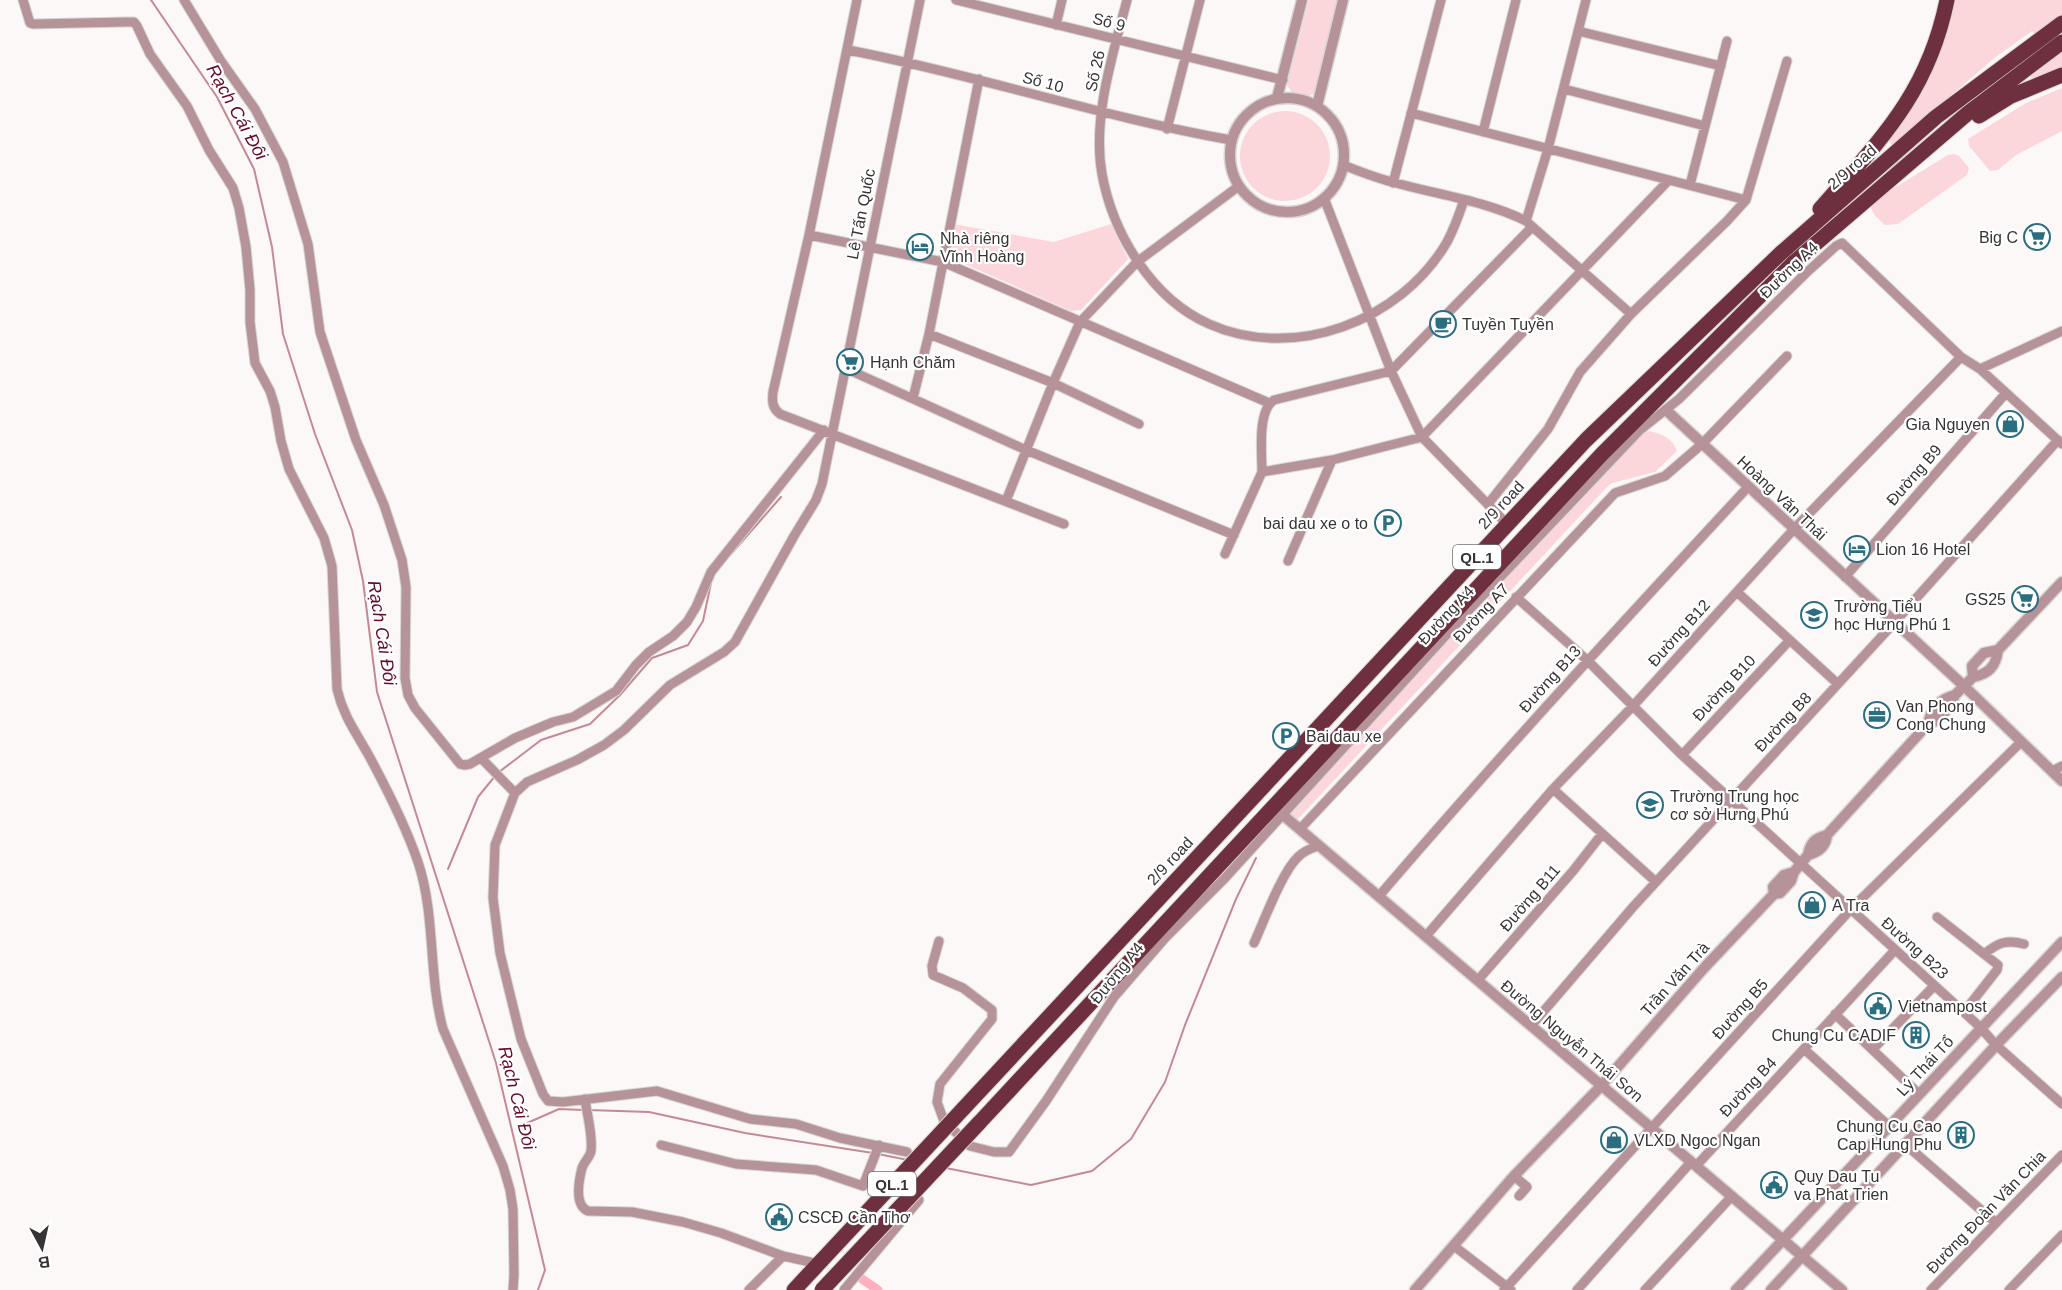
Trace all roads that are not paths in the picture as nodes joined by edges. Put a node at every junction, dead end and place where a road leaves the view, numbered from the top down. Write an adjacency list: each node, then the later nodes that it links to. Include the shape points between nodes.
1 (23, 0): 156 (street, via 27,18 33,24 134,22 233,188 246,247 255,363 276,407 289,469 324,538 332,566 341,708 397,810 418,864 432,929 437,1008 510,1190)
2 (184, 0): 100 (street, via 255,109 283,162 308,244 320,332 402,560 408,695 455,760 465,765)
3 (857, 0): 21 (street)
4 (920, 0): 24 (street, Lê Tấn Quốc)
5 (956, 0): 16 (street, Số 9)
6 (1062, 0): 16 (street)
7 (1127, 0): 18 (street, Số 26)
8 (1200, 0): 23 (street)
9 (1302, 0): 29 (street)
10 (1343, 0): 32 (street)
11 (1441, 0): 34 (street)
12 (1516, 0): 37 (street)
13 (1586, 0): 17 (street)
14 (1947, 0): 52 (highway, via 1933,52 1902,112)
15 (2062, 23): 22 (highway, QL.1)
16 (1056, 25): 18 (street, Số 9)
17 (1578, 31): 26 (street); 30 (street)
18 (1117, 40): 23 (street, Số 9); 33 (street, Số 26)
19 (1727, 41): 26 (street)
20 (2062, 42): 22 (highway, QL.1)
21 (848, 50): 24 (street, Số 10); 50 (street)
22 (2036, 51): 41 (highway, 2/9 road / QL.1); 52 (highway, 2/9 road / QL.1, via 1936,117)
23 (1186, 57): 29 (street, Số 9); 36 (street)
24 (907, 61): 28 (street, Số 10); 51 (street, Lê Tấn Quốc)
25 (1787, 61): 48 (street)
26 (1721, 66): 35 (street)
27 (2062, 75): 41 (highway, via 2011,96 1948,135)
28 (979, 80): 33 (street, Số 10); 53 (street)
29 (1283, 80): 31 (street)
30 (1564, 89): 35 (street); 39 (street)
31 (1277, 98): 32 (street, via 1298,99); 38 (street, via 1248,112)
32 (1317, 106): 40 (street, via 1339,132 1344,148)
33 (1101, 113): 36 (street, Số 10); 54 (street, Số 26, via 1099,147 1104,185)
34 (1411, 113): 37 (street); 43 (street)
35 (1705, 126): 44 (street)
36 (1167, 129): 38 (street, Số 10)
37 (1483, 132): 39 (street)
38 (1231, 140): 45 (street, via 1229,158)
39 (1548, 148): 42 (street); 49 (street)
40 (1343, 165): 43 (street); 46 (street)
41 (1891, 179): 159 (highway, 2/9 road / QL.1, bridge, via 1793,262 1602,454)
42 (1669, 180): 44 (street); 55 (street)
43 (1392, 183): 47 (street)
44 (1690, 185): 48 (street)
45 (1239, 186): 46 (street, via 1256,203 1273,210 1291,212); 54 (street)
46 (1324, 198): 57 (street)
47 (1464, 200): 49 (street, via 1516,216); 57 (street, Số 26, via 1446,243 1431,265 1398,297)
48 (1746, 200): 56 (street)
49 (1529, 224): 55 (street); 65 (street)
50 (809, 236): 51 (street); 72 (street, via 772,401 780,414)
51 (870, 247): 53 (street); 63 (street, Lê Tấn Quốc)
52 (1781, 253): 83 (highway, 2/9 road / QL.1, via 1586,440)
53 (943, 262): 58 (street); 60 (street)
54 (1137, 262): 57 (street, Số 26, via 1173,302 1209,324 1246,335 1271,338 1316,334); 58 (street)
55 (1582, 271): 56 (street); 73 (street)
56 (1631, 314): 81 (street, via 1580,372 1548,429)
57 (1371, 316): 65 (street)
58 (1080, 322): 66 (street); 69 (street)
59 (2062, 332): 64 (street)
60 (929, 334): 66 (street); 68 (street)
61 (1787, 356): 75 (street, Đường A7)
62 (1961, 357): 64 (street, Đường A4); 70 (street, Đường A4, via 1842,243 1806,273); 84 (street, Đường B12)
63 (847, 369): 68 (street); 72 (street, Lê Tấn Quốc)
64 (1980, 369): 67 (street, Đường A4)
65 (1391, 371): 69 (street); 73 (street)
66 (1053, 383): 71 (street); 76 (street)
67 (2006, 393): 74 (street, Đường A4); 88 (street, Đường B9)
68 (913, 398): 76 (street)
69 (1269, 403): 78 (street, via 1263,415)
70 (1666, 410): 75 (street, Hoàng Văn Thái); 106 (street, Đường A4, via 1640,430 1469,610)
71 (1139, 424)
72 (828, 431): 80 (street); 100 (street, via 711,572 687,622 649,652 616,691 573,717 515,738); 104 (street, Lê Tấn Quốc, via 820,492 735,642 670,686 604,745 527,782)
73 (1422, 437): 77 (street); 81 (street)
74 (2060, 442): 92 (street, Đường B8)
75 (1702, 444): 79 (street, Hoàng Văn Thái); 91 (street, Đường A7, via 1665,476 1615,493)
76 (1026, 450): 80 (street); 85 (street)
77 (1332, 459): 78 (street); 87 (street)
78 (1262, 472): 85 (street)
79 (1748, 487): 84 (street, Hoàng Văn Thái); 94 (street, Đường B13)
80 (1006, 501): 82 (street)
81 (1488, 504): 83 (street)
82 (1064, 524)
83 (1508, 524): 154 (highway, 2/9 road / QL.1, bridge)
84 (1794, 529): 88 (street, Hoàng Văn Thái); 90 (street, Đường B12)
85 (1233, 535): 86 (street)
86 (1225, 554)
87 (1288, 561)
88 (1845, 577): 92 (street, Hoàng Văn Thái)
89 (2062, 582): 96 (street, Trần Văn Trà, via 1998,650 1984,653 1972,666 1973,677)
90 (1737, 592): 93 (street); 97 (street, Đường B12)
91 (1516, 597): 94 (street, Đường B23); 107 (street, Đường A7)
92 (1894, 623): 95 (street, Đường B8); 96 (street, Hoàng Văn Thái)
93 (1789, 641): 95 (street); 99 (street, Đường B10)
94 (1587, 660): 97 (street, Đường B23); 112 (street, Đường B13)
95 (1838, 684): 105 (street, Đường B8)
96 (1964, 686): 98 (street, Hoàng Văn Thái); 110 (street, Trần Văn Trà, via 1952,705 1938,720 1928,724 1827,835 1826,843 1817,853)
97 (1633, 706): 99 (street, Đường B23); 103 (street, Đường B12)
98 (2021, 742): 101 (street, Hoàng Văn Thái); 113 (street, Đường B5)
99 (1682, 755): 105 (street, Đường B23)
100 (481, 758): 104 (street)
101 (2057, 769): 102 (street, Hoàng Văn Thái)
102 (2062, 781)
103 (1553, 789): 108 (street); 115 (street, Đường B12)
104 (515, 793): 134 (street, via 495,845 493,898 500,953 521,1039 543,1094 548,1101)
105 (1732, 800): 110 (street, Đường B23); 111 (street, Đường B8)
106 (1283, 815): 107 (street, Đường Nguyễn Thái Sơn); 116 (street, Đường A4, via 1114,997 1009,1152 970,1146 944,1121 937,1102 940,1084 992,1019 992,1011 963,988 933,975)
107 (1300, 829): 109 (street, Đường Nguyễn Thái Sơn)
108 (1602, 834): 111 (street); 123 (street, Đường B11)
109 (1319, 846): 112 (street, Đường Nguyễn Thái Sơn); 118 (street, via 1296,858)
110 (1801, 864): 113 (street, Đường B23); 132 (street, Trần Văn Trà, via 1791,881 1704,968)
111 (1656, 882): 127 (street, Đường B8)
112 (1378, 896): 115 (street, Đường Nguyễn Thái Sơn)
113 (1851, 909): 120 (street, Đường B23); 137 (street, Đường B5)
114 (1937, 917): 121 (street)
115 (1426, 936): 123 (street, Đường Nguyễn Thái Sơn)
116 (939, 940)
117 (2062, 942): 128 (street, Lý Thái Tổ)
118 (1254, 943)
119 (2024, 944): 121 (street, via 2000,942)
120 (1895, 950): 124 (street, Đường B23); 126 (street, Đường B4)
121 (1984, 954): 125 (street, via 1998,968)
122 (2062, 977): 129 (street)
123 (1478, 980): 127 (street, Đường Nguyễn Thái Sơn)
124 (1934, 986): 125 (street, Đường B23); 131 (street)
125 (1964, 1012): 128 (street, Đường B23)
126 (1835, 1014): 130 (street, Đường B4); 131 (street)
127 (1531, 1026): 132 (street, Đường Nguyễn Thái Sơn)
128 (1980, 1027): 129 (street, Đường B23); 133 (street, Lý Thái Tổ)
129 (1996, 1045): 135 (street, Đường B23); 138 (street)
130 (1804, 1049): 136 (street); 143 (street, Đường B4)
131 (1873, 1049): 133 (street)
132 (1601, 1086): 137 (street, Đường Nguyễn Thái Sơn); 144 (street, Trần Văn Trà)
133 (1920, 1094): 136 (street, Lý Thái Tổ)
134 (585, 1103): 140 (street, via 657,1091 750,1119 796,1124); 152 (street, via 591,1150 583,1166 580,1201 588,1211 632,1212 683,1222)
135 (2062, 1104)
136 (1889, 1126): 150 (street, Lý Thái Tổ)
137 (1652, 1129): 143 (street, Đường Nguyễn Thái Sơn); 155 (street, Đường B5)
138 (1905, 1144): 148 (street); 153 (street)
139 (661, 1145): 140 (street, via 736,1164 816,1170 863,1186)
140 (878, 1147): 141 (street)
141 (907, 1152)
142 (2062, 1155): 148 (street, Đường Đoàn Văn Chia)
143 (1694, 1164): 146 (street, Đường Nguyễn Thái Sơn); 162 (street, Đường B4)
144 (1515, 1176): 145 (street, via 1527,1187); 151 (street, Trần Văn Trà)
145 (1519, 1196)
146 (1732, 1196): 150 (street, Đường Nguyễn Thái Sơn); 163 (street)
147 (919, 1200): 160 (street)
148 (1996, 1223): 167 (street, Đường Đoàn Văn Chia)
149 (2062, 1235): 168 (street)
150 (1783, 1240): 153 (street, Đường Nguyễn Thái Sơn); 164 (street, Lý Thái Tổ)
151 (1454, 1246): 155 (street); 161 (street, Trần Văn Trà)
152 (783, 1256): 154 (street); 157 (street)
153 (1802, 1256): 165 (street); 166 (street, Đường Nguyễn Thái Sơn)
154 (821, 1262): 158 (highway, QL.1)
155 (1508, 1289)
156 (513, 1290)
157 (749, 1290)
158 (794, 1290)
159 (822, 1290)
160 (844, 1290)
161 (1415, 1290)
162 (1577, 1290)
163 (1645, 1290)
164 (1737, 1290)
165 (1771, 1290)
166 (1842, 1290)
167 (1931, 1290)
168 (2010, 1290)

